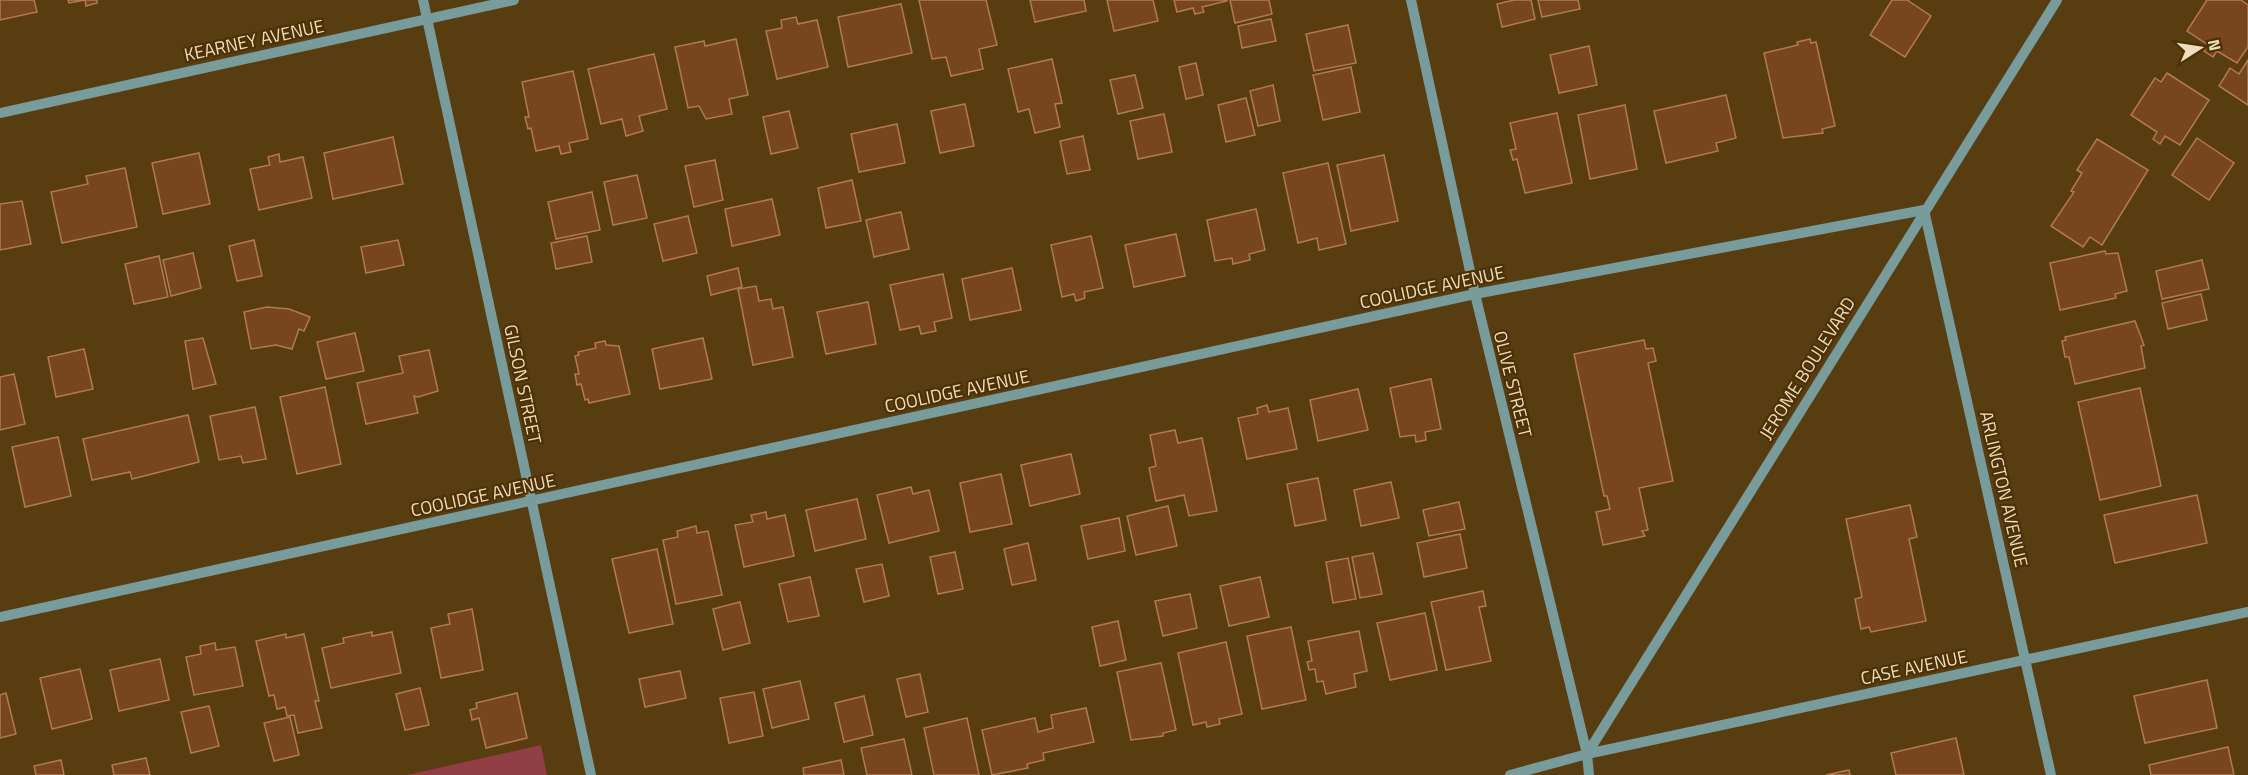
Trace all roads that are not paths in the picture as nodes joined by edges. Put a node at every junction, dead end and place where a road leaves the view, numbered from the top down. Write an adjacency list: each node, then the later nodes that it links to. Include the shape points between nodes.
1 (423, 0): 5 (street, GILSON STREET)
2 (514, 0): 5 (street, KEARNEY AVENUE)
3 (1411, 0): 8 (street, OLIVE STREET)
4 (2057, 0): 7 (street, JEROME BOULEVARD)
5 (427, 19): 6 (street, KEARNEY AVENUE); 9 (street, GILSON STREET)
6 (0, 113)
7 (1924, 210): 8 (street, COOLIDGE AVENUE); 12 (street, ARLINGTON AVENUE); 13 (street, JEROME BOULEVARD)
8 (1474, 294): 9 (street, COOLIDGE AVENUE); 13 (street, OLIVE STREET)
9 (532, 501): 11 (street, COOLIDGE AVENUE); 14 (street, GILSON STREET)
10 (2248, 612): 12 (street, CASE AVENUE)
11 (0, 617)
12 (2026, 660): 13 (street, CASE AVENUE); 17 (street, ARLINGTON AVENUE)
13 (1587, 754): 15 (street, CASE AVENUE); 16 (street, OLIVE STREET)
14 (591, 775)
15 (1510, 775)
16 (1589, 775)
17 (2051, 775)

